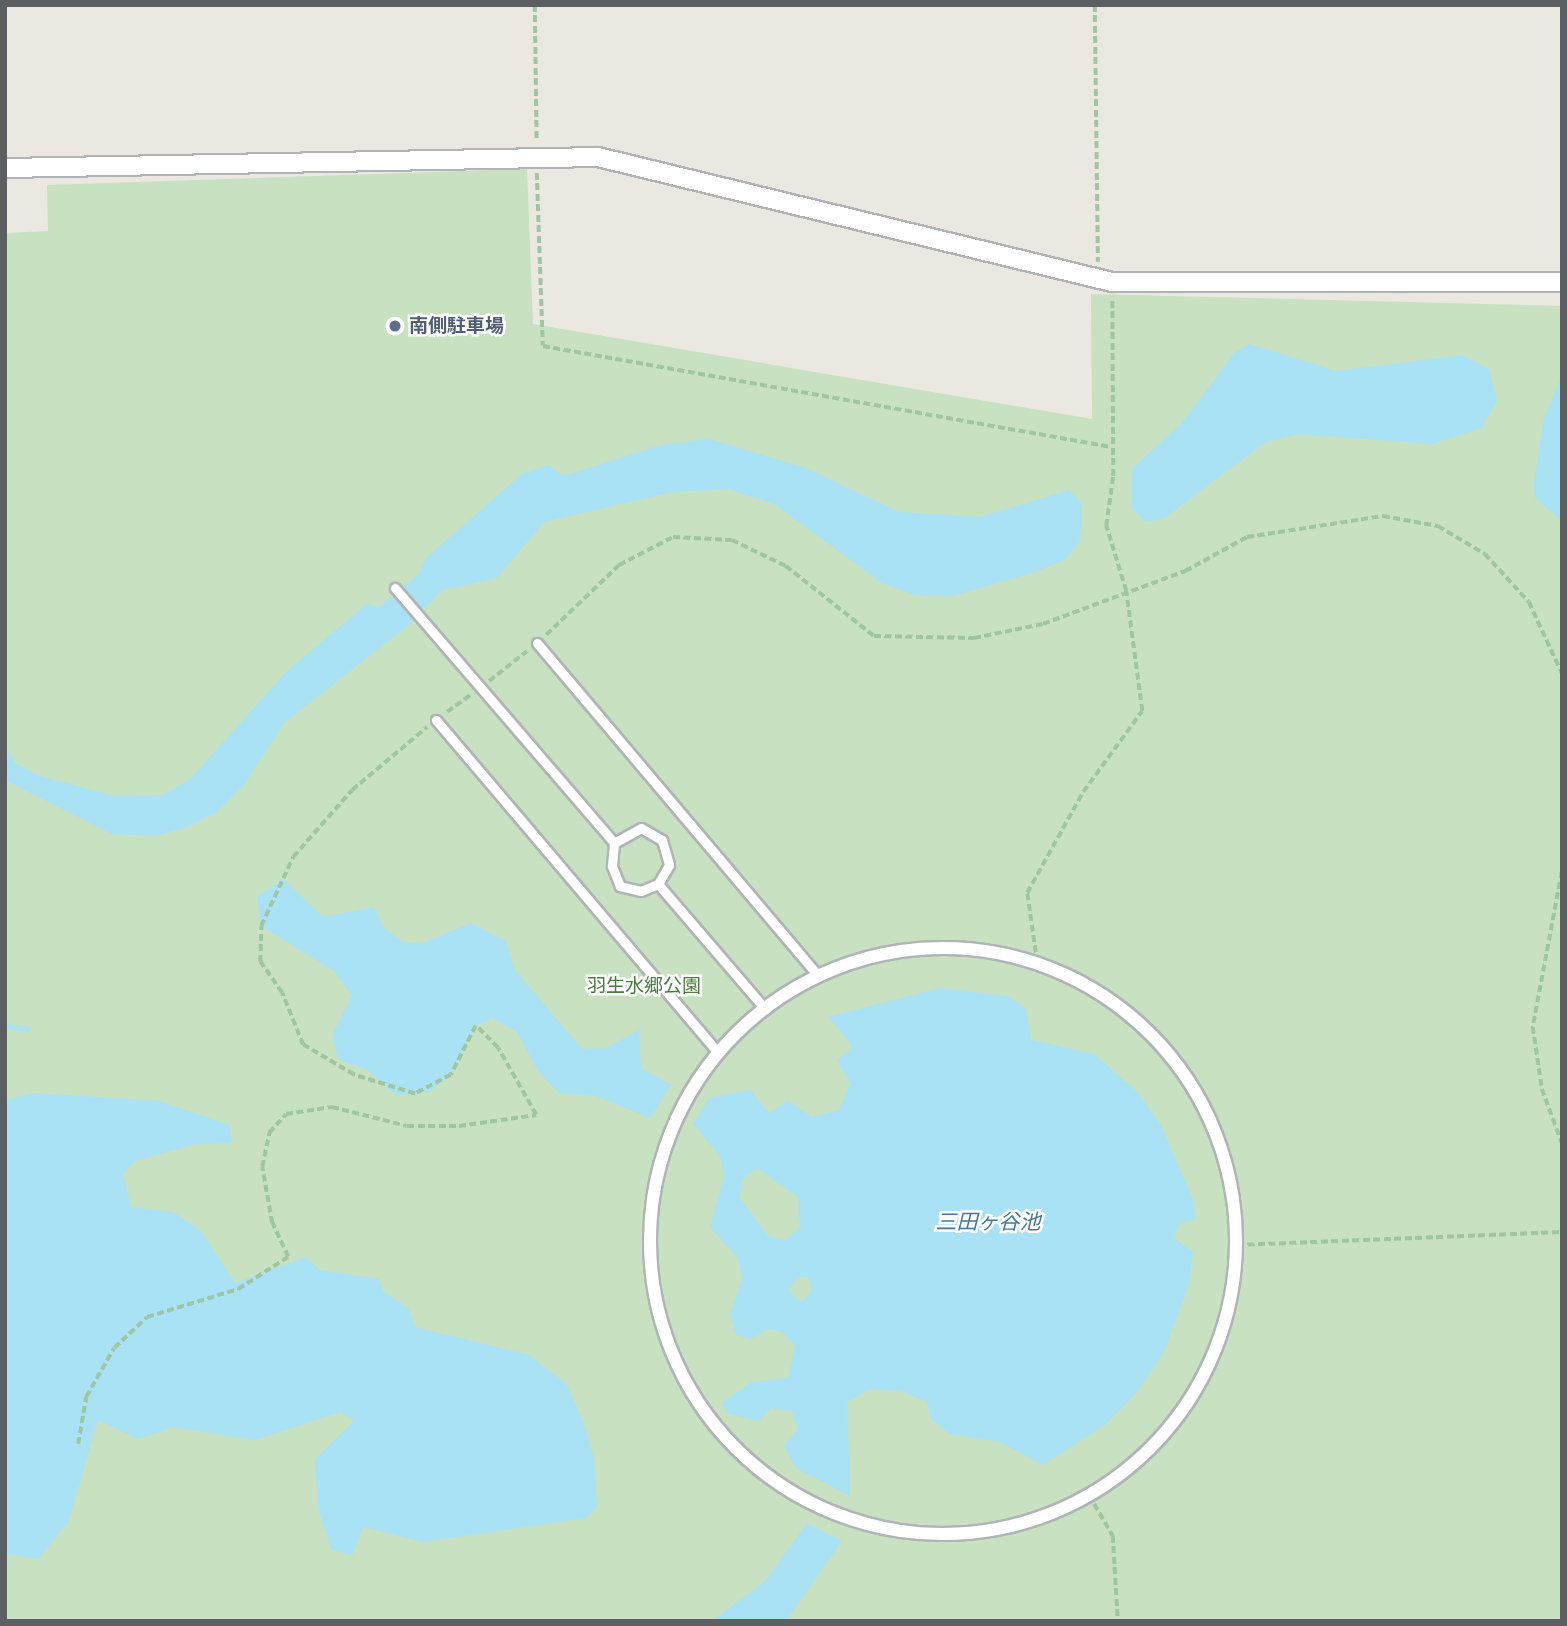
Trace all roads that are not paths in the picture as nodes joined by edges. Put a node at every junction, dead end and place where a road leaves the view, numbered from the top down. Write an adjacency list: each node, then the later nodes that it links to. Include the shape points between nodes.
1 (5, 168): 2 (street, via 598,158 1105,280)
2 (1562, 282)
3 (395, 588): 6 (lane)
4 (537, 643): 8 (lane)
5 (436, 720): 10 (lane)
6 (614, 844): 7 (lane, via 612,866 620,886 641,891); 7 (lane, via 640,828 662,840 669,865)
7 (658, 884): 9 (lane)
8 (818, 976): 9 (street); 10 (street, via 860,960 937,949 1037,963 1110,1000 1171,1055 1213,1125 1232,1190 1237,1245 1227,1320 1197,1390 1150,1449 1089,1495 1004,1528 959,1534 891,1529 826,1510 785,1489 717,1430 670,1352 656,1309 650,1230 671,1131)
9 (765, 1009): 10 (street)
10 (718, 1053)

